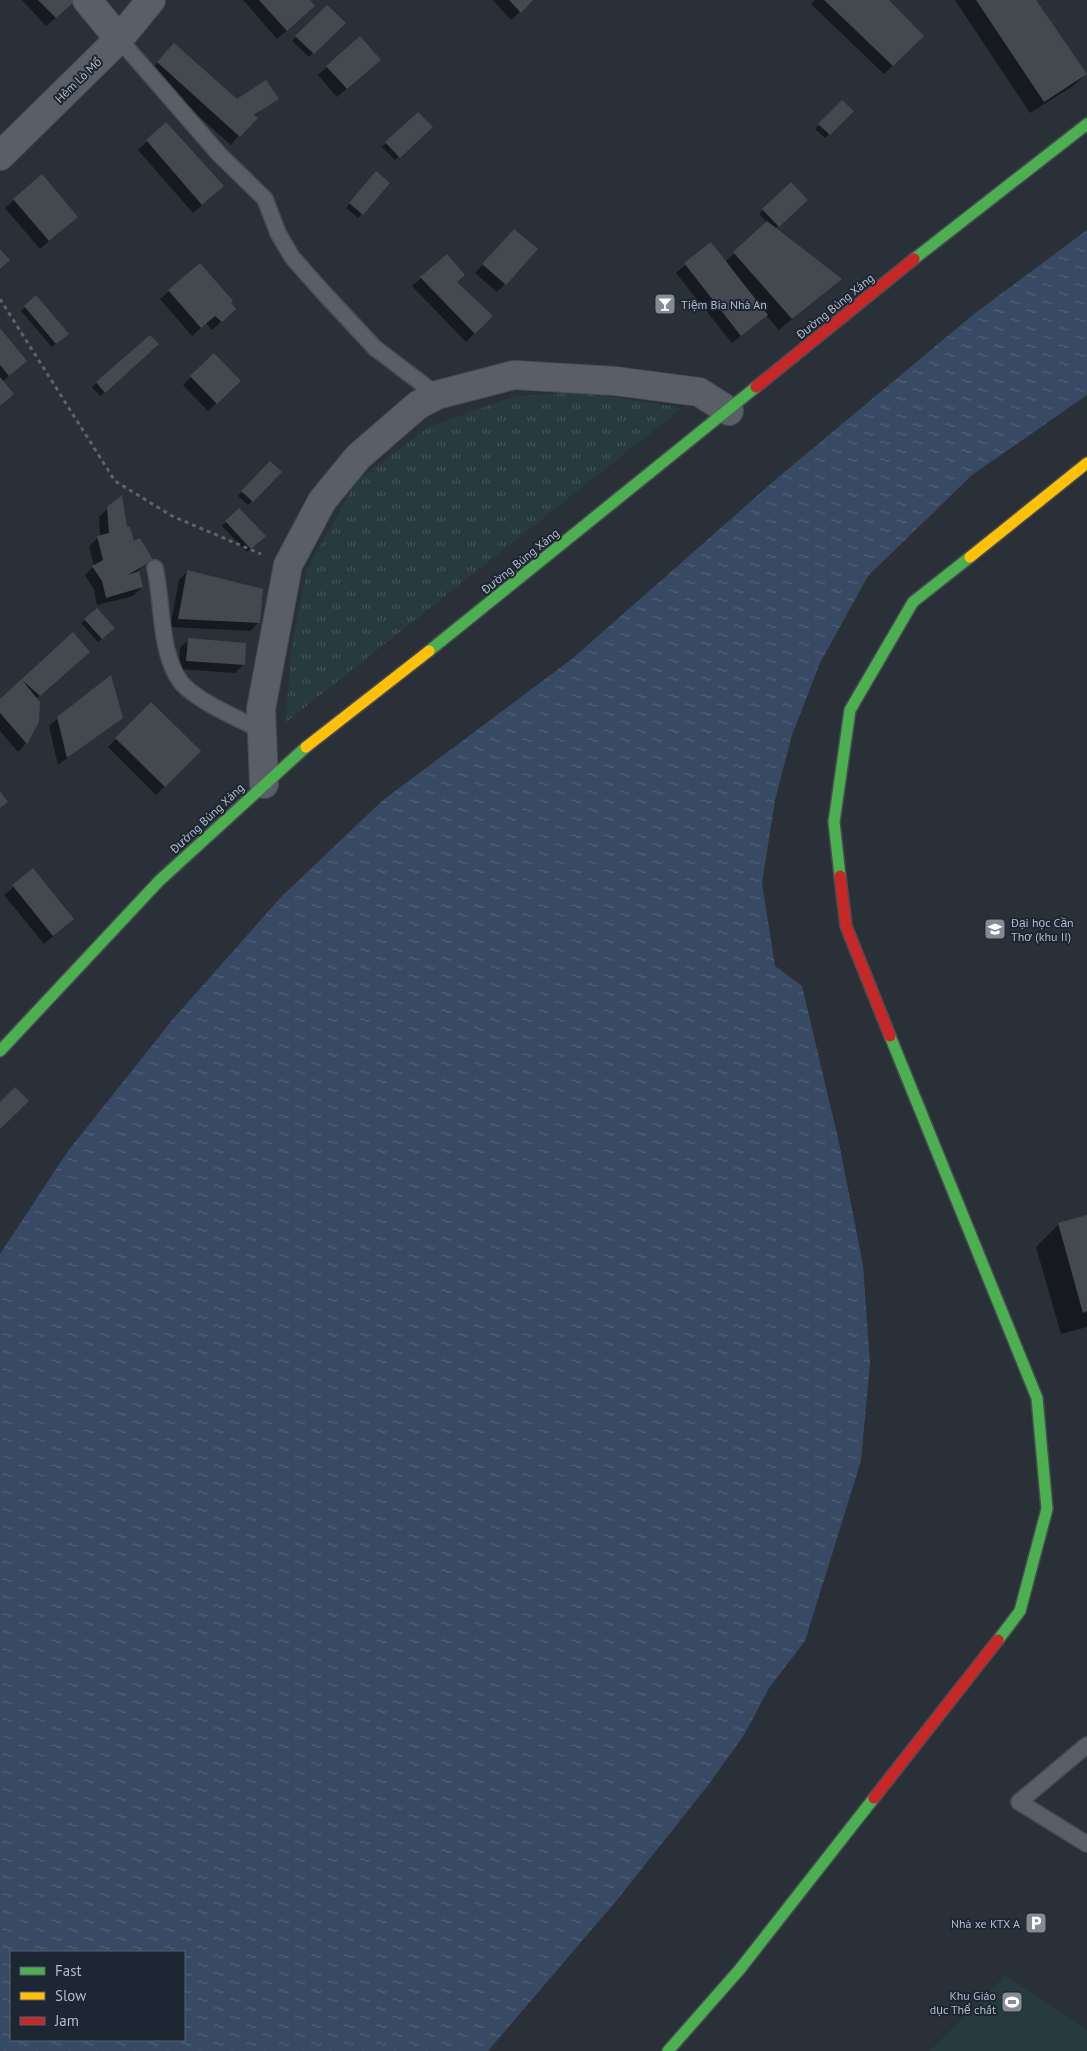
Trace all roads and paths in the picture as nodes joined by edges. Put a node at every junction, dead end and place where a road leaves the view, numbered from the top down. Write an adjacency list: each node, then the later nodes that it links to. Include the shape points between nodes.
1 (87, 0): 3 (street)
2 (151, 0): 3 (street, Hẻm Lò Mổ)
3 (120, 39): 5 (street, Hẻm Lò Mổ); 7 (lane, via 220,154 265,199 278,233 292,257 322,291 375,348)
4 (1087, 124): 8 (street, Đường Búng Xáng, via 934,243)
5 (0, 156)
6 (0, 299): 10 (path, via 115,481 172,516)
7 (437, 395): 8 (street, via 514,375 615,381 699,392); 10 (street, via 418,406 358,457 322,501)
8 (729, 411): 13 (street, Đường Búng Xáng, via 302,750)
9 (1087, 463): 17 (street, via 913,602 850,710 834,822 846,926 1037,1398 1047,1508 1020,1611 740,1969)
10 (288, 565): 12 (street, via 262,709)
11 (155, 568): 12 (lane, via 170,660 181,682 208,703)
12 (263, 731): 13 (street)
13 (264, 784): 14 (street, Đường Búng Xáng, via 159,880)
14 (0, 1051)
15 (1087, 1745): 16 (lane, via 1018,1802)
16 (1087, 1844)
17 (668, 2051)

